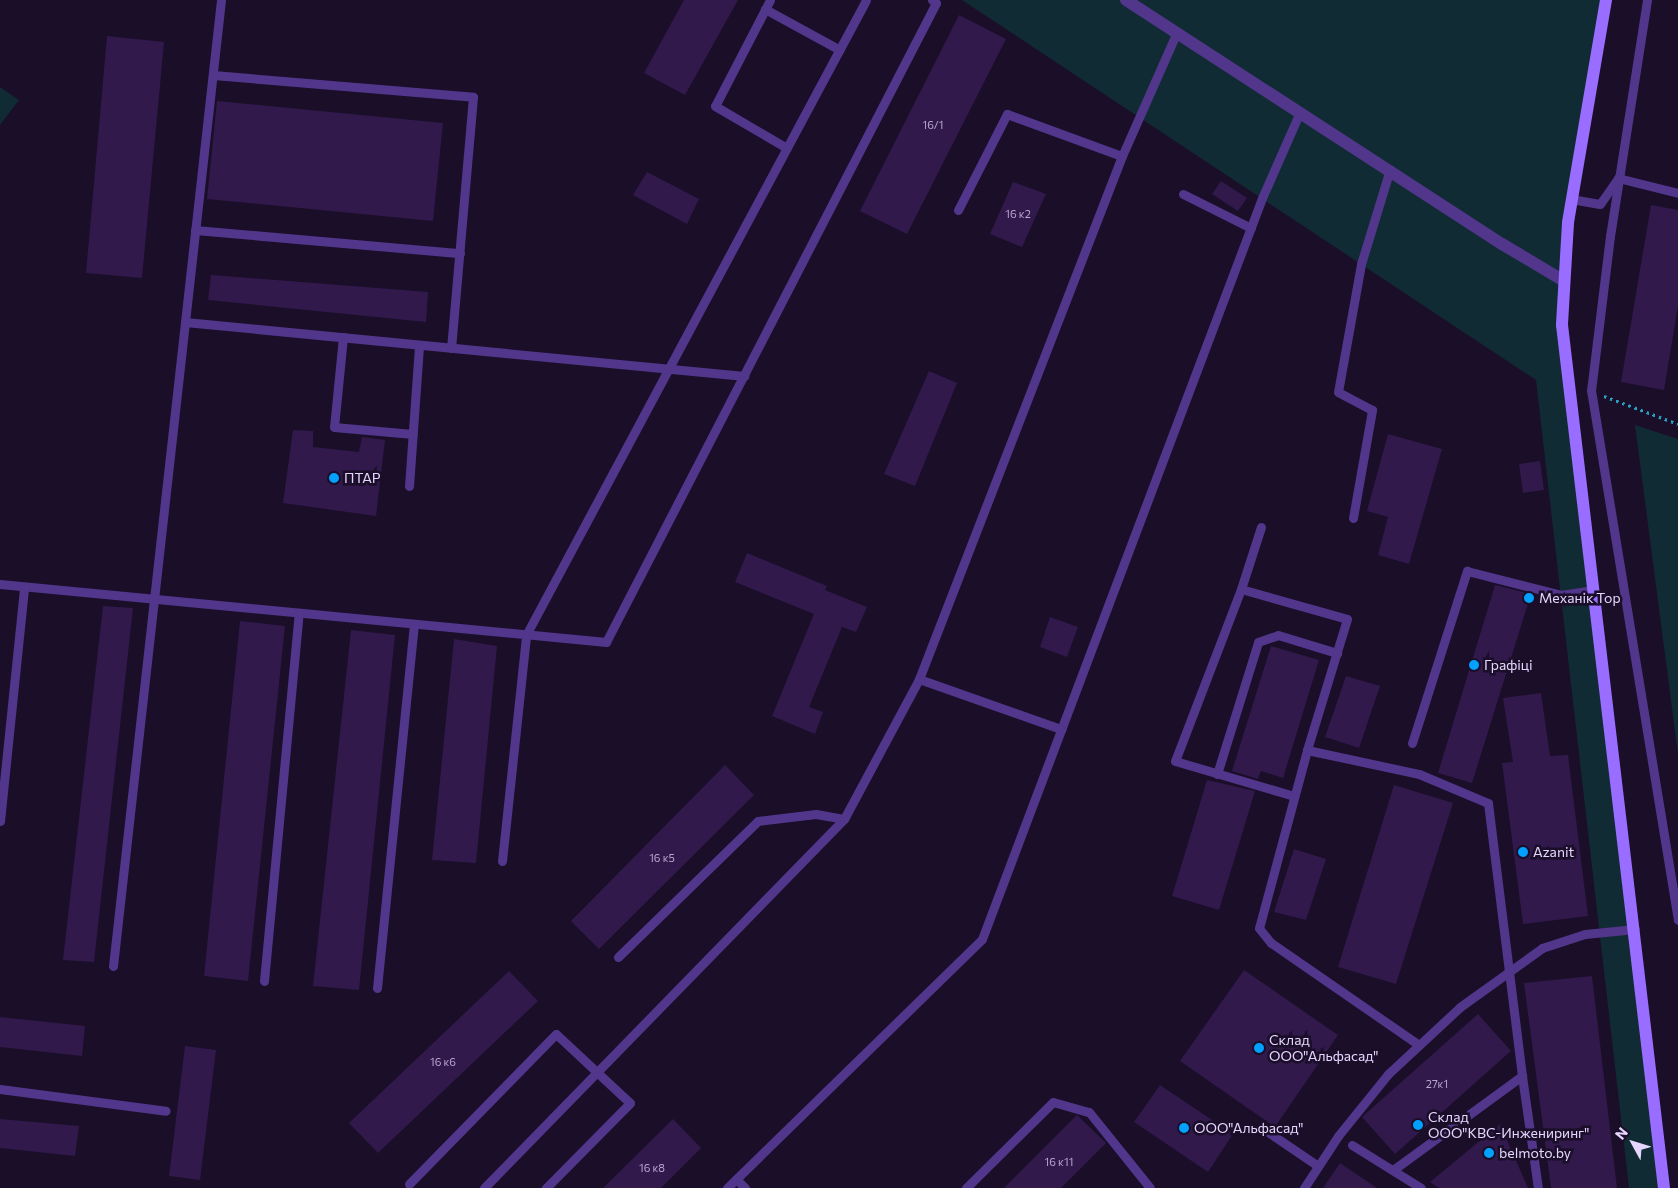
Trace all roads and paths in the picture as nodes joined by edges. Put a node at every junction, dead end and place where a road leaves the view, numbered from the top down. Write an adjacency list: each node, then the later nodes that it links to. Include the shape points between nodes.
1 (221, 0): 11 (lane)
2 (770, 0): 8 (lane)
3 (866, 0): 10 (lane)
4 (1126, 0): 9 (street)
5 (1606, 0): 19 (main road)
6 (1647, 0): 16 (lane)
7 (935, 1): 30 (lane)
8 (765, 9): 10 (lane); 13 (lane, via 715,106)
9 (1177, 32): 12 (street); 14 (lane)
10 (840, 50): 13 (lane)
11 (213, 75): 22 (lane); 23 (lane, via 473,97)
12 (1300, 112): 15 (street); 21 (lane)
13 (787, 148): 29 (lane)
14 (1122, 156): 20 (lane, via 1007,114); 46 (lane)
15 (1390, 170): 24 (street); 35 (lane, via 1361,264 1338,392 1372,410)
16 (1618, 178): 17 (lane); 19 (lane, via 1600,204); 31 (lane)
17 (1678, 193)
18 (1183, 194): 21 (lane)
19 (1571, 199): 24 (main road)
20 (958, 210)
21 (1251, 228): 47 (lane)
22 (195, 230): 23 (lane); 25 (lane)
23 (460, 253): 28 (lane)
24 (1564, 281): 40 (main road, via 1564,365)
25 (185, 322): 26 (lane); 41 (lane)
26 (343, 337): 27 (lane); 33 (lane, via 334,427)
27 (420, 344): 28 (lane); 33 (lane)
28 (451, 348): 29 (lane)
29 (669, 369): 30 (lane); 44 (lane)
30 (744, 376): 44 (lane, via 606,642)
31 (1591, 390): 32 (path); 55 (lane)
32 (1678, 424)
33 (412, 434): 34 (lane)
34 (408, 486)
35 (1353, 518)
36 (1261, 527): 39 (lane)
37 (0, 584): 38 (lane)
38 (24, 587): 41 (lane); 53 (lane)
39 (1241, 589): 45 (lane, via 1347,619); 50 (lane, via 1175,761)
40 (1592, 590): 48 (lane, via 1561,595 1467,571); 56 (main road)
41 (154, 599): 42 (lane); 58 (lane)
42 (299, 613): 43 (lane); 60 (lane)
43 (414, 624): 44 (lane); 61 (lane)
44 (526, 635): 54 (lane)
45 (1337, 652): 49 (lane); 50 (lane, via 1278,635 1258,642)
46 (919, 679): 47 (lane); 52 (lane)
47 (1061, 729): 71 (lane, via 982,939)
48 (1412, 743)
49 (1307, 750): 51 (lane); 59 (lane, via 1419,774 1488,803)
50 (1217, 774): 51 (lane)
51 (1294, 796): 62 (lane, via 1259,928 1271,943)
52 (844, 819): 57 (lane, via 816,814 758,821); 63 (lane)
53 (0, 821)
54 (502, 860)
55 (1678, 920)
56 (1634, 929): 59 (lane, via 1585,934 1542,948); 82 (main road)
57 (618, 957)
58 (113, 966)
59 (1510, 971): 62 (lane, via 1460,1007); 64 (lane)
60 (264, 981)
61 (378, 988)
62 (1419, 1046): 69 (lane, via 1382,1082)
63 (598, 1071): 72 (lane, via 556,1034); 73 (lane); 74 (lane, via 630,1104)
64 (1522, 1076): 70 (lane); 81 (lane)
65 (0, 1089): 66 (lane)
66 (166, 1111)
67 (1268, 1132): 69 (lane)
68 (1352, 1145): 70 (lane)
69 (1318, 1166): 79 (lane)
70 (1394, 1170): 80 (lane)
71 (736, 1179): 75 (lane); 76 (lane)
72 (409, 1184)
73 (484, 1188)
74 (546, 1188)
75 (727, 1188)
76 (745, 1188)
77 (966, 1188): 78 (lane, via 1053,1102 1090,1112)
78 (1150, 1188)
79 (1304, 1188)
80 (1420, 1188)
81 (1538, 1188)
82 (1664, 1188)

